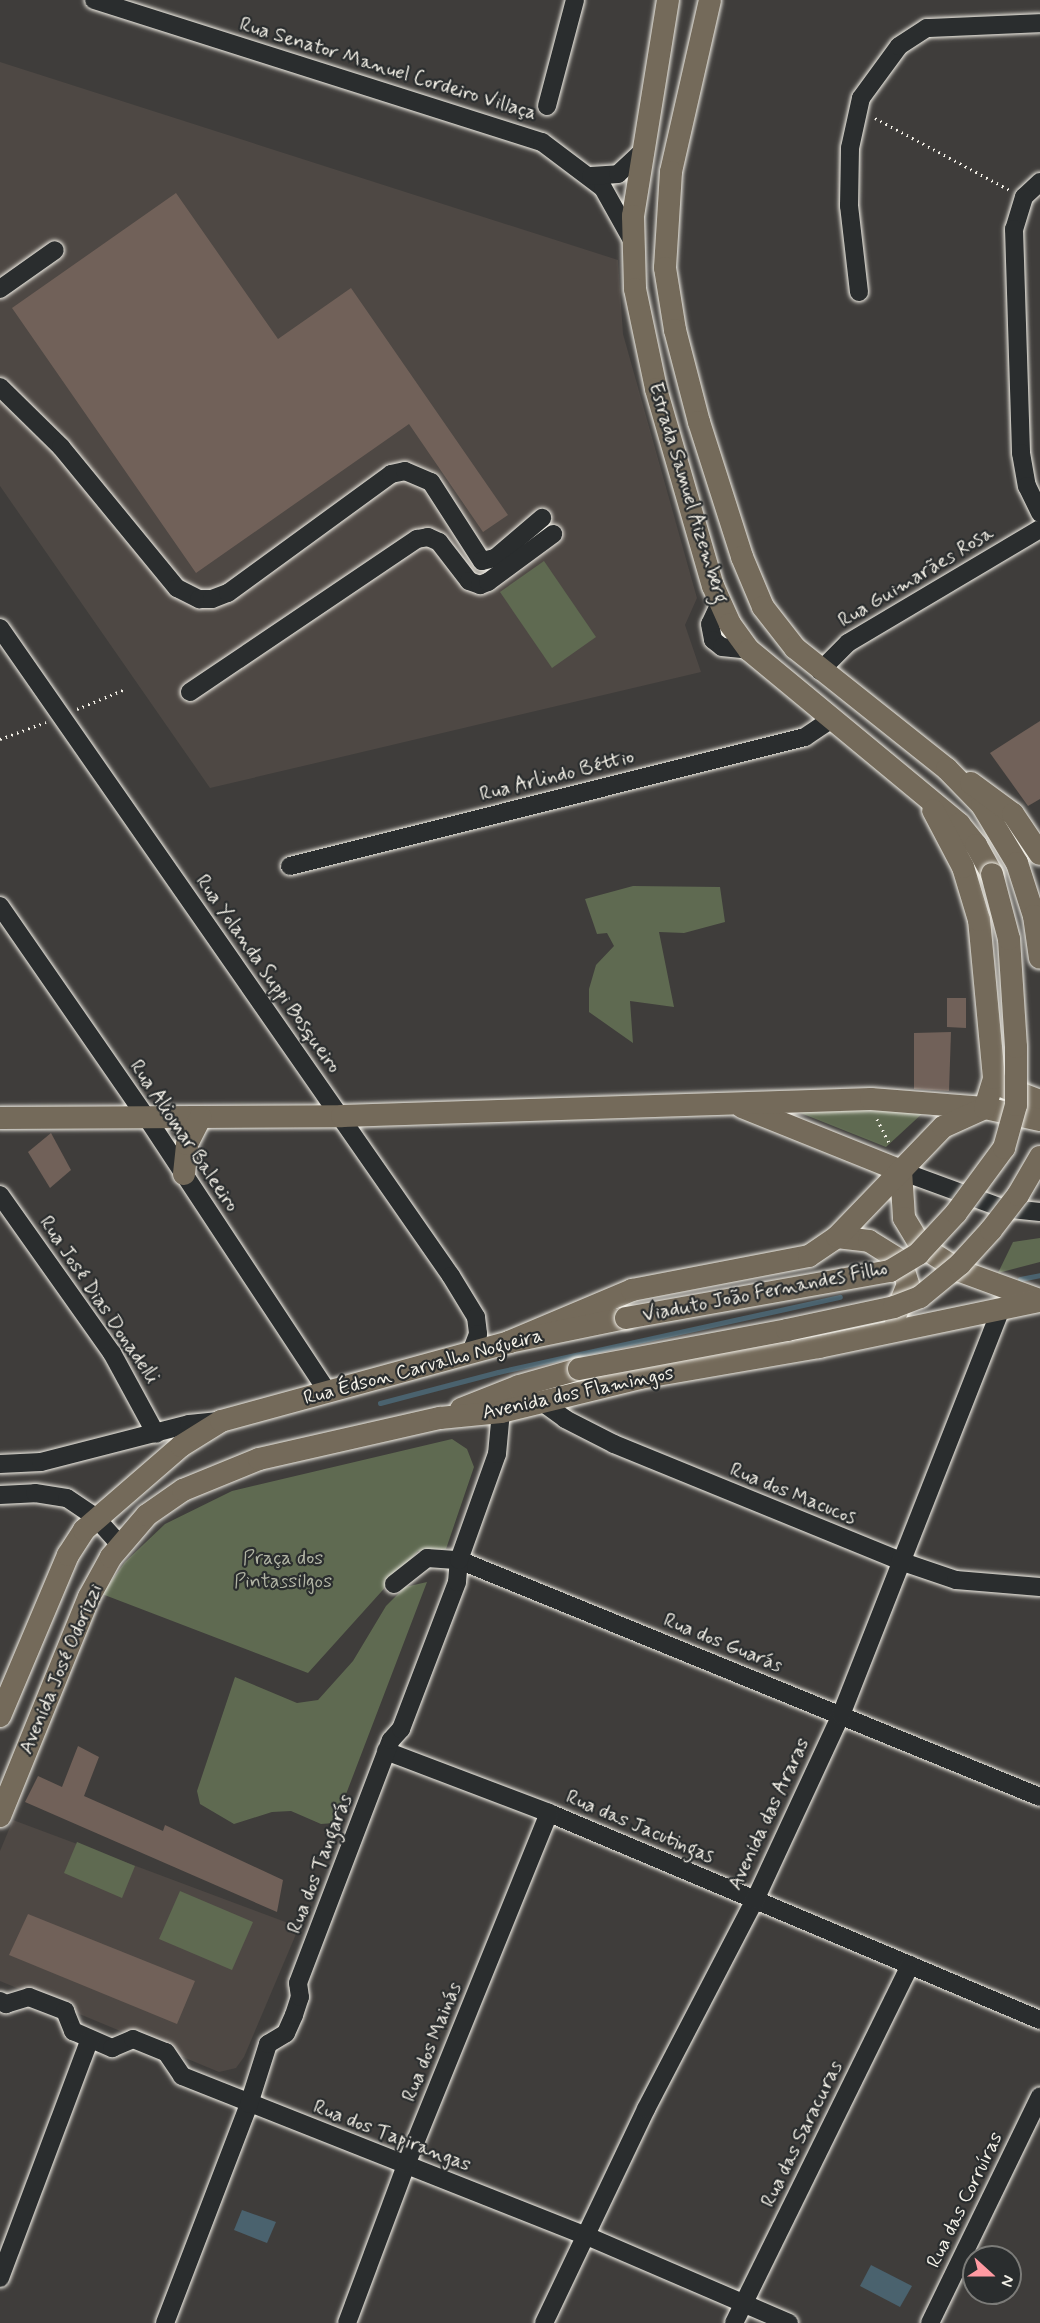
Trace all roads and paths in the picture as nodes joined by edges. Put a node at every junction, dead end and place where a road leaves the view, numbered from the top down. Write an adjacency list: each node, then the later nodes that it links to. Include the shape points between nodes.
1 (94, 0): 9 (street, Rua Senator Manuel Cordeiro Villaça, via 542,142)
2 (575, 0): 6 (street)
3 (668, 0): 8 (main road, Estrada Samuel Aizemberg)
4 (710, 0): 22 (main road, Estrada Samuel Aizemberg, via 676,145 667,208 665,268 675,330 699,422 753,588 771,622)
5 (1040, 23): 7 (street, via 976,23 915,33 891,55 861,98)
6 (547, 106)
7 (858, 109): 11 (path); 15 (street, via 850,148 849,206)
8 (642, 152): 9 (street, via 618,174); 12 (main road, Estrada Samuel Aizemberg)
9 (591, 176): 12 (street, Rua Senator Manuel Cordeiro Villaça, via 612,200)
10 (1040, 182): 11 (street)
11 (1024, 197): 17 (street, via 1014,229 1020,432 1027,486)
12 (632, 240): 24 (main road, Estrada Samuel Aizemberg, via 644,344 704,560 720,603 749,650)
13 (55, 250): 14 (street)
14 (0, 289)
15 (859, 292)
16 (0, 387): 18 (street, via 61,447 177,588 199,598 212,599 228,593 391,474 405,471 430,482 482,561 495,558)
17 (1040, 513)
18 (542, 519)
19 (1040, 529): 22 (street, Rua Guimarães Rosa, via 848,643)
20 (553, 534): 23 (street, via 480,585 468,581 439,542 428,537 417,539)
21 (0, 628): 37 (street, Rua Yolanda Suppi Bosqueiro)
22 (820, 671): 25 (main road, Estrada Samuel Aizemberg)
23 (190, 692)
24 (830, 720): 26 (main road, Estrada Samuel Aizemberg); 28 (street, Rua Arlindo Béttio, via 805,737)
25 (946, 769): 27 (main road, via 1006,808); 31 (main road, Estrada Samuel Aizemberg, via 982,806 1017,863 1034,916)
26 (919, 793): 29 (main road, Estrada Samuel Aizemberg, via 969,835); 32 (main road, via 940,819 970,887 984,962)
27 (1040, 854)
28 (290, 866)
29 (992, 874): 51 (main road, Viaduto João Fernandes Filho, bridge, via 1009,939 1016,1105 1004,1148 956,1214 918,1254 890,1271)
30 (0, 906): 39 (street, Rua Aliomar Baleeiro)
31 (1040, 958)
32 (994, 1078): 33 (main road, via 1010,1092); 36 (main road)
33 (1040, 1101)
34 (726, 1102): 36 (main road, via 871,1099); 37 (main road); 44 (main road)
35 (871, 1108): 42 (path)
36 (985, 1108): 41 (main road); 44 (main road, via 943,1127)
37 (342, 1116): 40 (main road); 54 (street, Rua Yolanda Suppi Bosqueiro, via 470,1306 478,1325)
38 (0, 1118): 39 (main road)
39 (147, 1118): 40 (main road); 45 (street, Rua Aliomar Baleeiro)
40 (201, 1118): 45 (main road, via 187,1144)
41 (1040, 1120)
42 (893, 1150)
43 (1040, 1157): 58 (main road, Viaduto João Fernandes Filho, bridge, via 1029,1180 992,1230 960,1264 920,1297 894,1307 819,1323 579,1369 519,1386)
44 (902, 1172): 47 (street, via 1002,1208); 48 (main road); 49 (main road, via 904,1218 921,1246 980,1280)
45 (184, 1174): 55 (street, Rua Aliomar Baleeiro)
46 (0, 1195): 60 (street, Rua José Dias Donadelli, via 112,1353)
47 (1040, 1212)
48 (837, 1237): 52 (main road, via 858,1238 882,1247 901,1261 907,1271 905,1298 894,1317); 53 (main road, via 809,1256 787,1262 632,1290)
49 (1040, 1300): 50 (main road, Avenida dos Flamingos)
50 (1001, 1309): 52 (main road, Avenida dos Flamingos); 66 (street, Avenida das Araras)
51 (626, 1318): 53 (main road, Rua Édson Carvalho Nogueira)
52 (870, 1336): 56 (main road, Avenida dos Flamingos, via 640,1378)
53 (509, 1342): 54 (main road, Rua Édson Carvalho Nogueira)
54 (471, 1352): 55 (main road, Rua Édson Carvalho Nogueira)
55 (328, 1393): 59 (main road, Rua Édson Carvalho Nogueira)
56 (542, 1402): 57 (main road, Avenida dos Flamingos); 66 (street, Rua dos Macucos, via 565,1419 614,1444)
57 (501, 1412): 58 (main road, Avenida dos Flamingos); 65 (street, Rua dos Tangarás, via 492,1470)
58 (440, 1418): 64 (main road, Avenida dos Flamingos, via 259,1459 210,1477 147,1515)
59 (221, 1421): 60 (street, via 189,1424); 63 (main road, Avenida José Odorizzi, via 148,1471)
60 (156, 1434): 61 (street, via 41,1462)
61 (0, 1464)
62 (0, 1495): 63 (street, via 52,1494 67,1498)
63 (95, 1517): 64 (street); 70 (main road, Avenida José Odorizzi, via 68,1555)
64 (116, 1551): 74 (main road, Avenida José Odorizzi, via 89,1597)
65 (459, 1560): 67 (street, Rua dos Guarás, via 427,1558); 69 (street, Rua dos Guarás); 71 (street, Rua dos Tangarás, via 457,1582 405,1720)
66 (900, 1561): 68 (street, Rua dos Macucos, via 956,1580); 69 (street, Avenida das Araras)
67 (394, 1584)
68 (1040, 1587)
69 (841, 1715): 72 (street, Rua dos Guarás); 75 (street, Avenida das Araras)
70 (0, 1716)
71 (386, 1751): 73 (street, Rua das Jacutingas); 81 (street, Rua dos Tangarás, via 298,1983 300,1997 294,2015 286,2033 268,2044)
72 (1040, 1797)
73 (549, 1813): 75 (street, Rua das Jacutingas); 82 (street, Rua dos Mainás)
74 (0, 1816)
75 (754, 1900): 76 (street, Rua das Jacutingas); 83 (street, Avenida das Araras, via 646,2109)
76 (910, 1965): 78 (street, Rua das Jacutingas); 85 (street, Rua das Saracuras)
77 (0, 2001): 79 (street, Rua dos Tapirangas, via 6,2004 29,1997 65,2012 73,2031)
78 (1040, 2020)
79 (90, 2039): 81 (street, Rua dos Tapirangas, via 112,2048 133,2039 166,2052 182,2076); 84 (street)
80 (1040, 2096): 91 (street, Rua das Corruíras)
81 (249, 2104): 82 (street, Rua dos Tapirangas); 86 (street, Rua dos Tangarás)
82 (406, 2165): 83 (street, Rua dos Tapirangas); 87 (street, Rua dos Mainás)
83 (586, 2236): 85 (street, Rua dos Tapirangas); 88 (street, Avenida das Araras)
84 (0, 2278)
85 (743, 2304): 89 (street, Rua das Saracuras); 90 (street, Rua dos Tapirangas)
86 (165, 2323)
87 (347, 2323)
88 (544, 2323)
89 (734, 2323)
90 (789, 2323)
91 (930, 2323)

